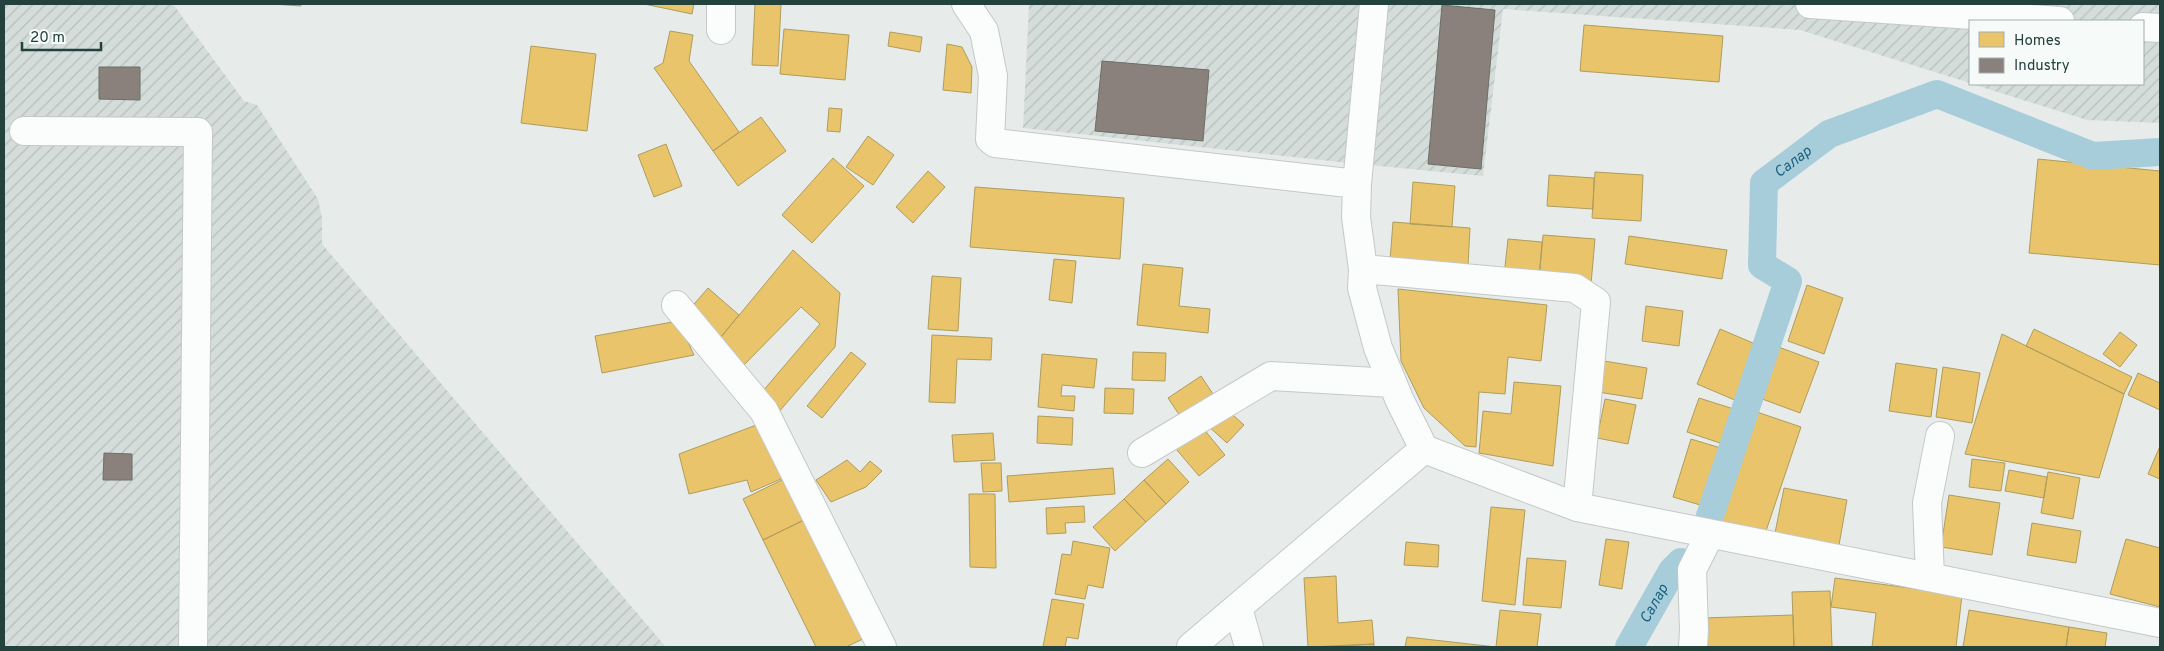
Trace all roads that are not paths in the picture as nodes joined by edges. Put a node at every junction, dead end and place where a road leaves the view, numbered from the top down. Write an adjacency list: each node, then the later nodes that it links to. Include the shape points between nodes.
1 (966, 4): 9 (street, via 984,32 993,76 990,139 994,143)
2 (1374, 4): 9 (street)
3 (1810, 4): 4 (street)
4 (1970, 9): 5 (street)
5 (2052, 20)
6 (2144, 27): 7 (street)
7 (2160, 28)
8 (24, 131): 21 (street, via 198,132)
9 (1358, 184): 10 (street, via 1356,216)
10 (1363, 269): 12 (street, via 1362,288 1378,348); 16 (street, via 1575,288 1596,302)
11 (676, 305): 22 (street, via 764,411)
12 (1392, 383): 14 (street); 15 (street, via 1271,376)
13 (1940, 436): 18 (street, via 1927,504)
14 (1424, 449): 16 (street); 19 (street)
15 (1142, 453)
16 (1577, 507): 17 (street)
17 (1710, 534): 18 (street); 25 (street, via 1692,570)
18 (1930, 577): 20 (street)
19 (1238, 608): 23 (street); 24 (street)
20 (2160, 623)
21 (193, 647)
22 (882, 647)
23 (1191, 647)
24 (1249, 647)
25 (1693, 647)

